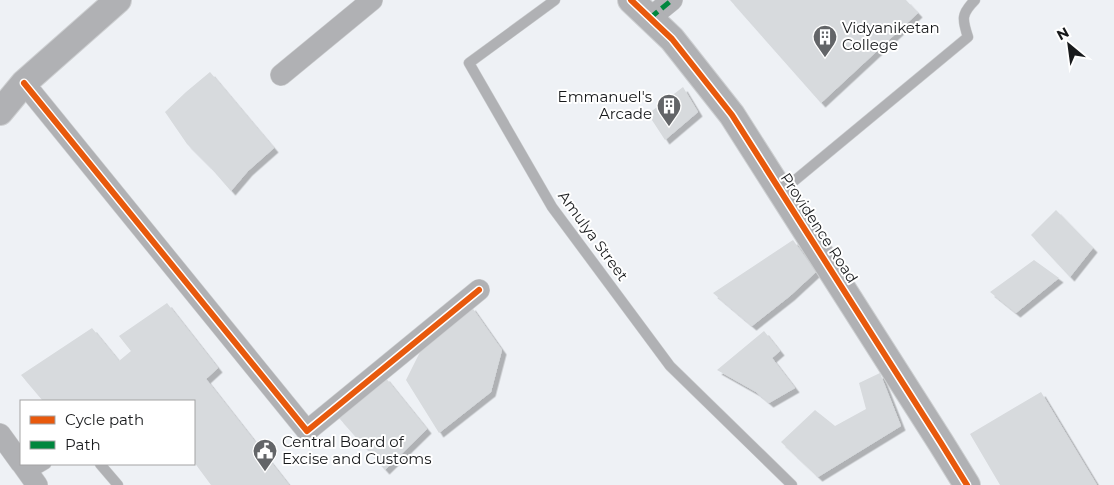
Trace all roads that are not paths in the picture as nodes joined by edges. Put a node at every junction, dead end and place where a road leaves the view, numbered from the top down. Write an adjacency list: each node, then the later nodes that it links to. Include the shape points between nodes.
1 (118, 0): 9 (street)
2 (372, 0): 8 (street)
3 (555, 0): 17 (lane, Amulya Street, via 469,63 552,208 670,366)
4 (631, 0): 7 (street, Providence Road)
5 (672, 0): 7 (street)
6 (975, 0): 11 (lane, via 964,11 963,23 968,37)
7 (650, 18): 11 (street, Providence Road, via 672,39 732,115)
8 (281, 76)
9 (24, 83): 10 (street); 12 (street, via 307,431)
10 (0, 112)
11 (781, 192): 18 (street, Providence Road)
12 (478, 290)
13 (0, 434): 14 (street)
14 (20, 457)
15 (101, 465): 16 (lane)
16 (118, 485)
17 (792, 485)
18 (967, 485)

